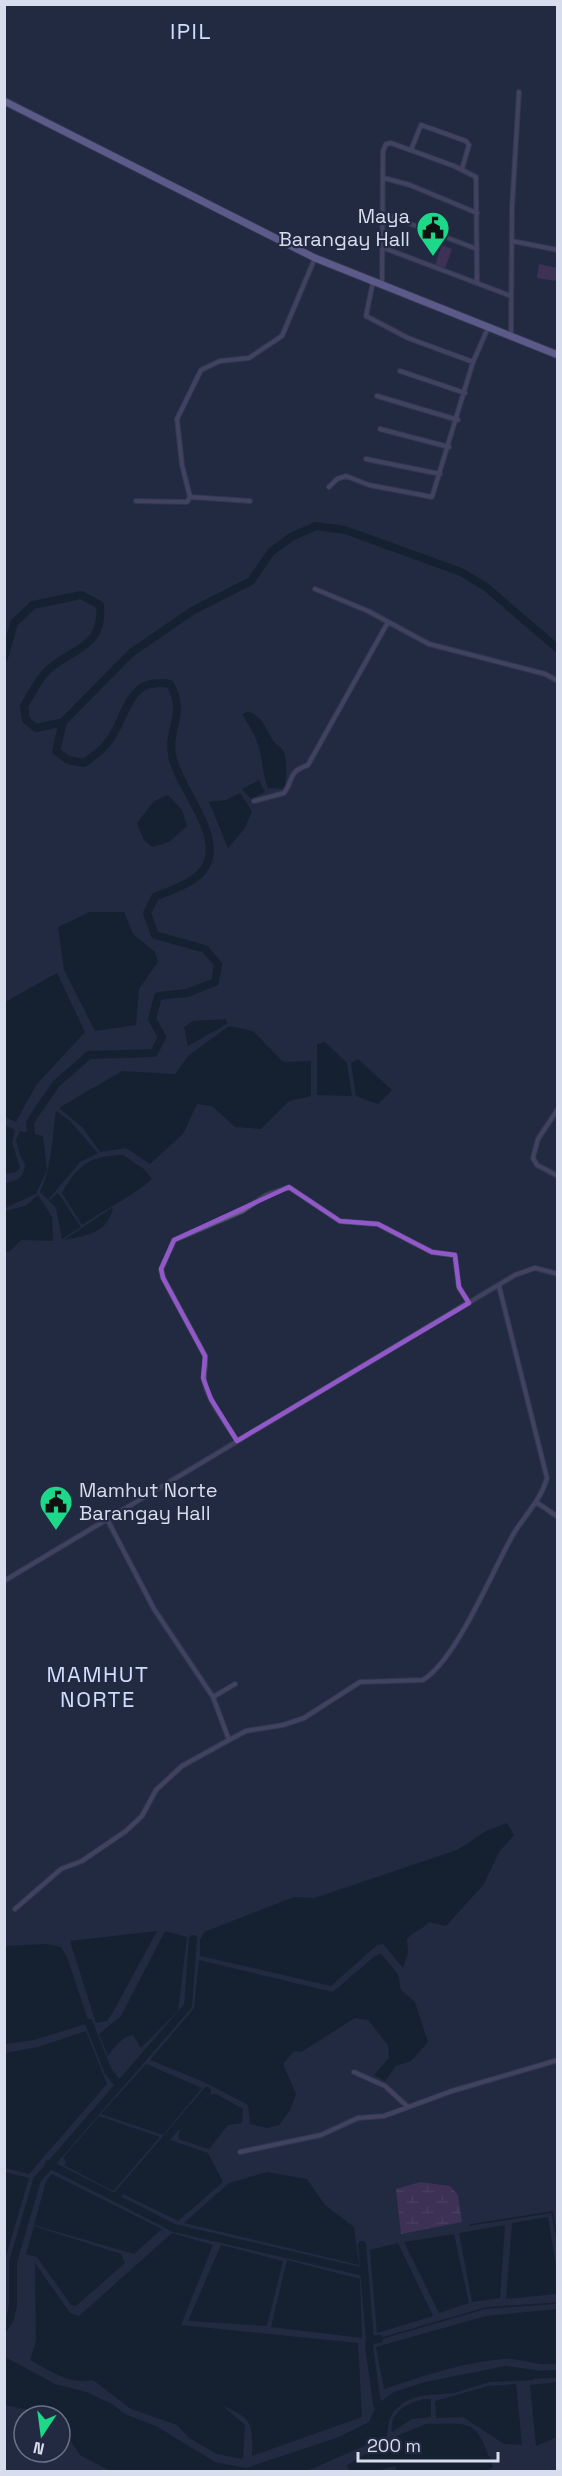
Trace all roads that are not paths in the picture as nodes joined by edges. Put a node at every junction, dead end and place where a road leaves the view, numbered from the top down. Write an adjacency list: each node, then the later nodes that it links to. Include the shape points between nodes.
1 (519, 92): 8 (street)
2 (4, 101): 12 (main road)
3 (411, 150): 4 (street); 4 (street, via 421,125 466,141 470,145); 5 (street, via 386,144)
4 (462, 169): 6 (street, via 476,177)
5 (384, 178): 6 (street); 7 (street)
6 (477, 213): 10 (street)
7 (384, 214): 9 (street); 10 (street)
8 (512, 241): 11 (street); 16 (street)
9 (384, 248): 14 (street); 15 (street)
10 (477, 249): 14 (street)
11 (558, 250)
12 (315, 258): 13 (main road); 30 (street, via 282,336 249,358 220,361 201,370 177,418)
13 (373, 282): 15 (main road); 20 (street, via 366,316 408,338)
14 (477, 283): 16 (street)
15 (382, 286): 17 (main road)
16 (511, 296): 18 (street)
17 (488, 328): 18 (main road); 20 (street)
18 (511, 337): 19 (main road)
19 (558, 355)
20 (473, 362): 22 (street)
21 (400, 371): 22 (street)
22 (465, 393): 24 (street)
23 (377, 396): 24 (street)
24 (458, 420): 26 (street)
25 (380, 429): 26 (street)
26 (449, 447): 28 (street)
27 (366, 459): 28 (street)
28 (440, 474): 29 (street, via 432,497 369,485 346,476)
29 (329, 487)
30 (190, 497): 31 (street, via 187,502); 32 (street)
31 (136, 501)
32 (250, 501)
33 (315, 589): 34 (street)
34 (388, 622): 35 (street, via 429,644 545,674); 36 (street, via 308,765 296,769 284,793)
35 (558, 681)
36 (254, 801)
37 (558, 1109): 38 (street, via 538,1139 533,1158 537,1165)
38 (558, 1176)
39 (558, 1274): 40 (street, via 535,1268)
40 (499, 1286): 41 (street); 43 (street, via 547,1478)
41 (469, 1304): 42 (street); 42 (street, via 459,1287 455,1255 432,1252 378,1224 340,1221 289,1187 174,1240 161,1269 163,1278 205,1356 203,1378 211,1399)
42 (237, 1441): 45 (street)
43 (536, 1502): 44 (street); 49 (street, via 432,1675 423,1680 360,1682 304,1718 246,1731)
44 (558, 1517)
45 (107, 1520): 46 (street); 48 (street, via 154,1609)
46 (4, 1581)
47 (235, 1684): 48 (street)
48 (213, 1697): 49 (street)
49 (230, 1740): 50 (street, via 182,1766 156,1790 142,1816 126,1831 82,1861 61,1869)
50 (15, 1909)
51 (558, 2060): 53 (street)
52 (354, 2072): 53 (street, via 386,2086)
53 (409, 2108): 54 (street, via 384,2116 358,2118 321,2135)
54 (240, 2152)

